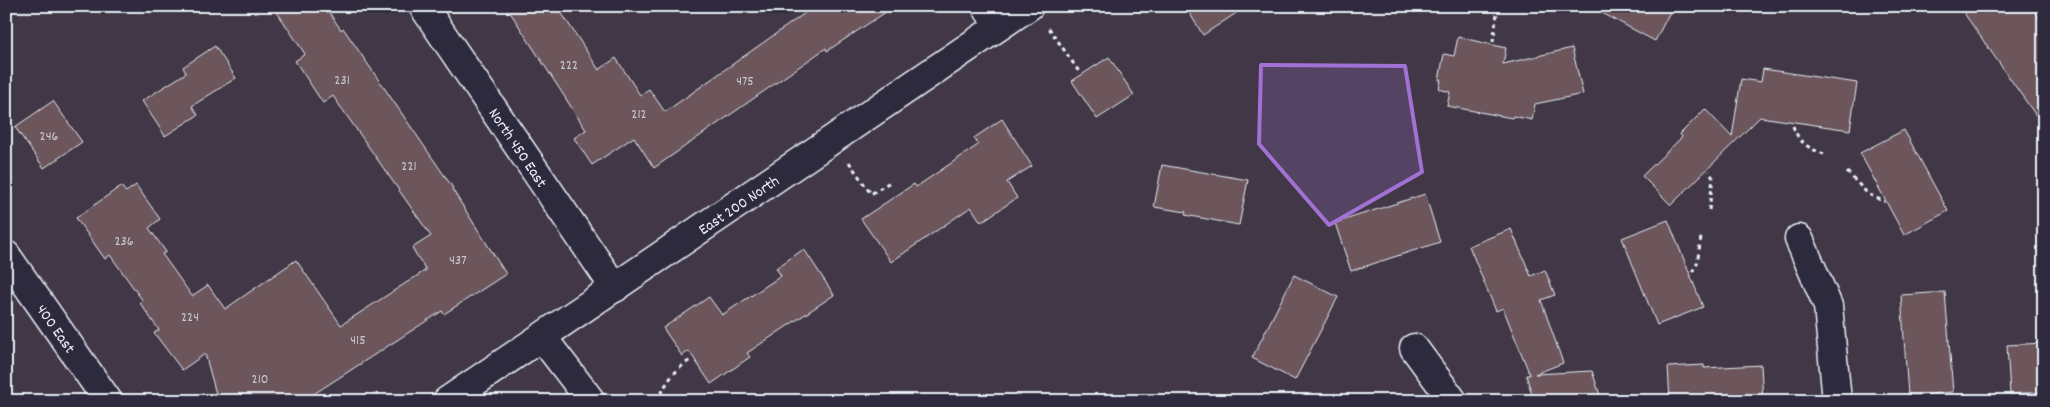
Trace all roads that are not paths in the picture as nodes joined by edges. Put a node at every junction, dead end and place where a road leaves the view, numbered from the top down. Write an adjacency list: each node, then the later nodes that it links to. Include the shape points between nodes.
1 (423, 6): 6 (street, North 450 East)
2 (1029, 6): 3 (street, East 200 North)
3 (992, 16): 6 (street, East 200 North)
4 (1799, 239): 13 (street, via 1828,306)
5 (6, 255): 9 (street, 400 East)
6 (615, 288): 7 (street, East 200 North)
7 (542, 337): 10 (street, East 200 North); 11 (street)
8 (1414, 348): 12 (street)
9 (108, 401)
10 (447, 401)
11 (591, 401)
12 (1453, 401)
13 (1837, 401)

